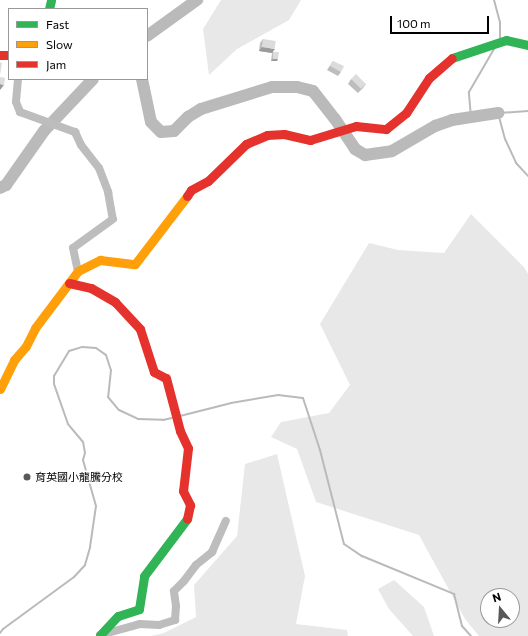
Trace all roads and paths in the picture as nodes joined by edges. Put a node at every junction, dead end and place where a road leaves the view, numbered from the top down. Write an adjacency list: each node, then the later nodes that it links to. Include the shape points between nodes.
1 (528, 45): 3 (street, via 506,40 454,56 429,78 406,113 386,129 356,126 310,140 284,134 267,135 246,144 208,181 191,190 134,264 100,260)
2 (18, 80): 3 (street, via 16,102 20,112 75,132 81,145 99,168 108,192 113,219 73,248)
3 (78, 271): 4 (street)
4 (69, 283): 5 (street, via 14,360); 7 (street, via 91,288 115,302 140,329 154,372 166,378 180,431 188,448 183,491 190,505 187,520 144,576 138,609 118,616)
5 (0, 389)
6 (226, 521): 7 (street, via 212,552 196,565 174,591 175,620 159,625 140,624)
7 (99, 636)

